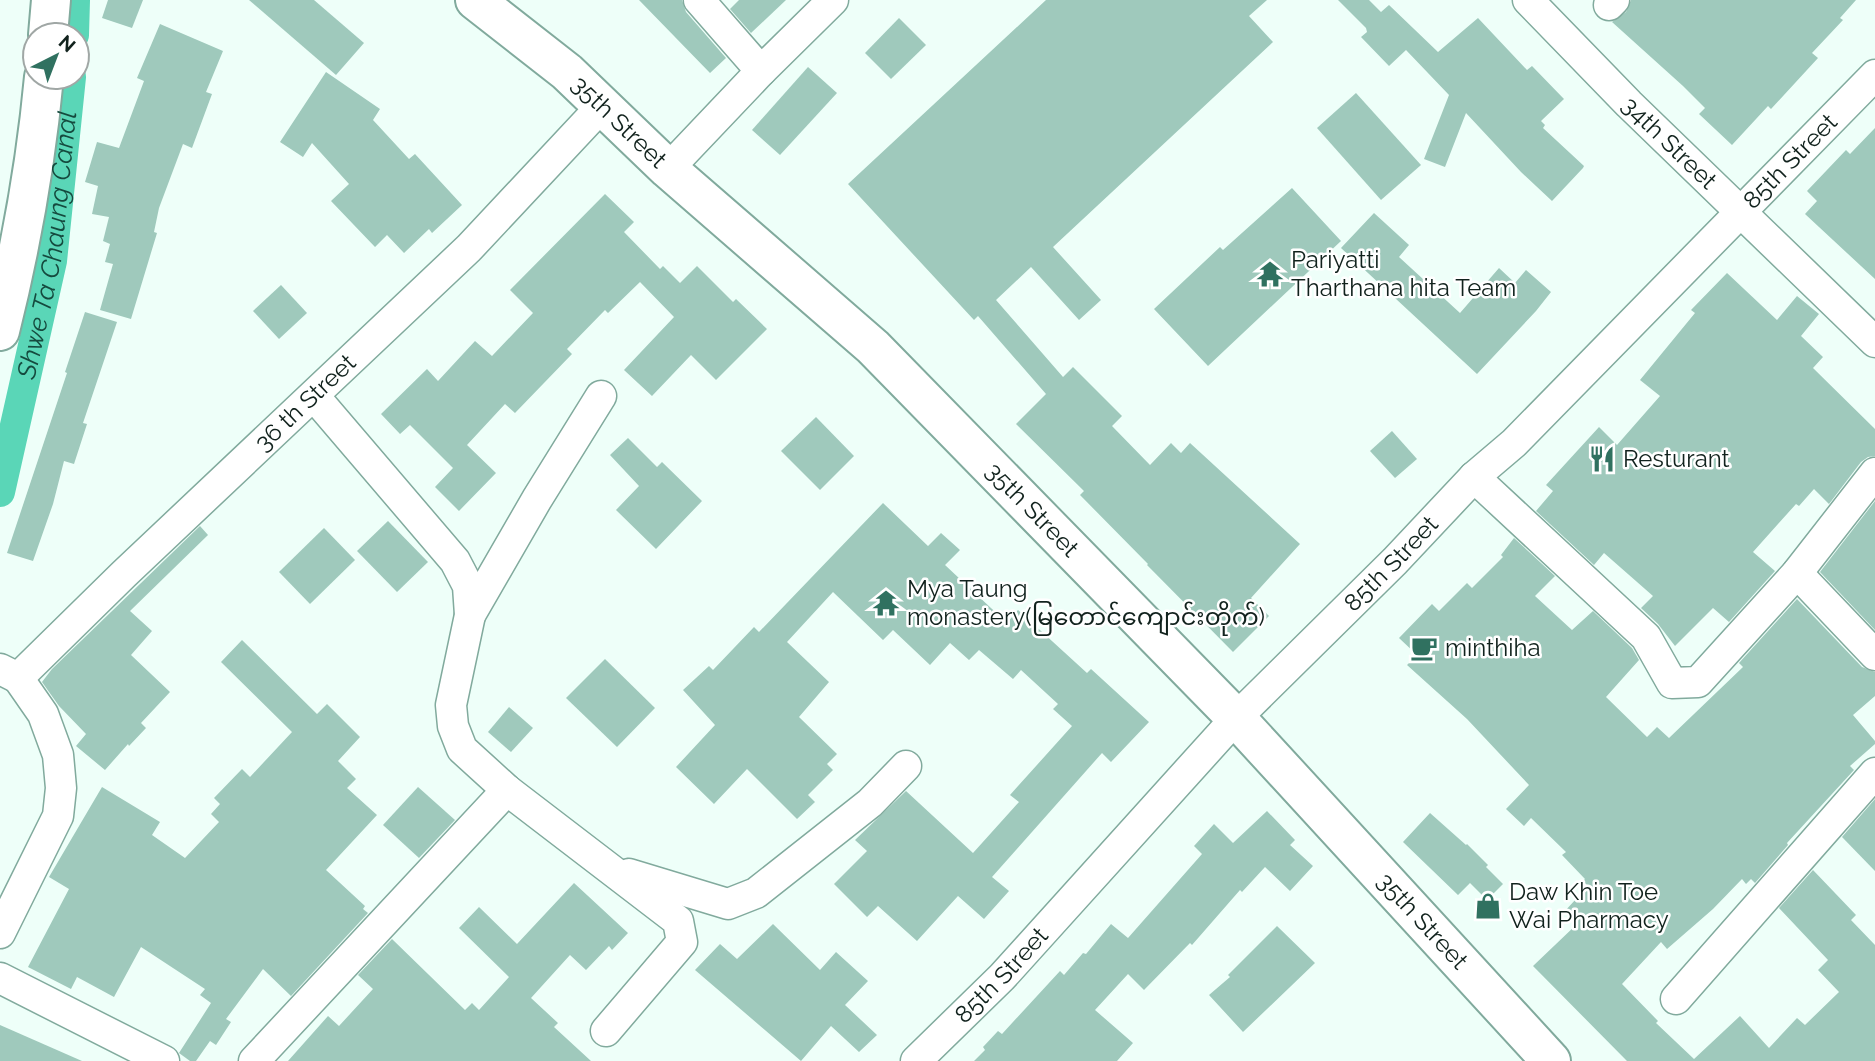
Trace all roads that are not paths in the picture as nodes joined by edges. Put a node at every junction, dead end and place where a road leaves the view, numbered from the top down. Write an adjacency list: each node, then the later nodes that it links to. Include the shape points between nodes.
1 (51, 0): 6 (main road)
2 (475, 0): 10 (main road, 35th Street, via 567,72)
3 (699, 0): 7 (street)
4 (833, 0): 7 (street)
5 (1528, 0): 12 (street, 34th Street)
6 (49, 21)
7 (761, 71): 11 (street)
8 (1875, 75): 12 (street, 85th Street)
9 (43, 91): 13 (main road, via 16,267)
10 (602, 106): 11 (main road, 35th Street); 15 (street, 36 th Street, via 469,248)
11 (668, 169): 23 (main road, 35th Street, via 873,347)
12 (1741, 210): 14 (street, 34th Street); 18 (street, 85th Street, via 1514,443)
13 (0, 331)
14 (1875, 342)
15 (314, 396): 20 (street, via 455,561 468,586); 22 (street, 36 th Street, via 124,574)
16 (601, 396): 20 (street)
17 (1875, 473): 19 (street)
18 (1474, 477): 19 (street, via 1646,636 1672,683 1698,682); 23 (street, 85th Street)
19 (1797, 573): 21 (street)
20 (470, 615): 26 (street, via 451,705 453,726 462,749)
21 (1875, 655)
22 (9, 674): 28 (street, via 43,714 58,755 61,788 58,816)
23 (1236, 718): 34 (street, 85th Street, via 1002,977); 35 (main road, 35th Street)
24 (906, 766): 27 (street, via 870,803 756,893 728,904 610,866)
25 (1875, 773): 30 (street)
26 (507, 790): 27 (street); 33 (street)
27 (560, 832): 31 (street, via 678,921 682,942)
28 (0, 933)
29 (0, 978): 32 (street)
30 (1676, 999)
31 (607, 1031)
32 (164, 1061)
33 (254, 1061)
34 (916, 1061)
35 (1551, 1061)

